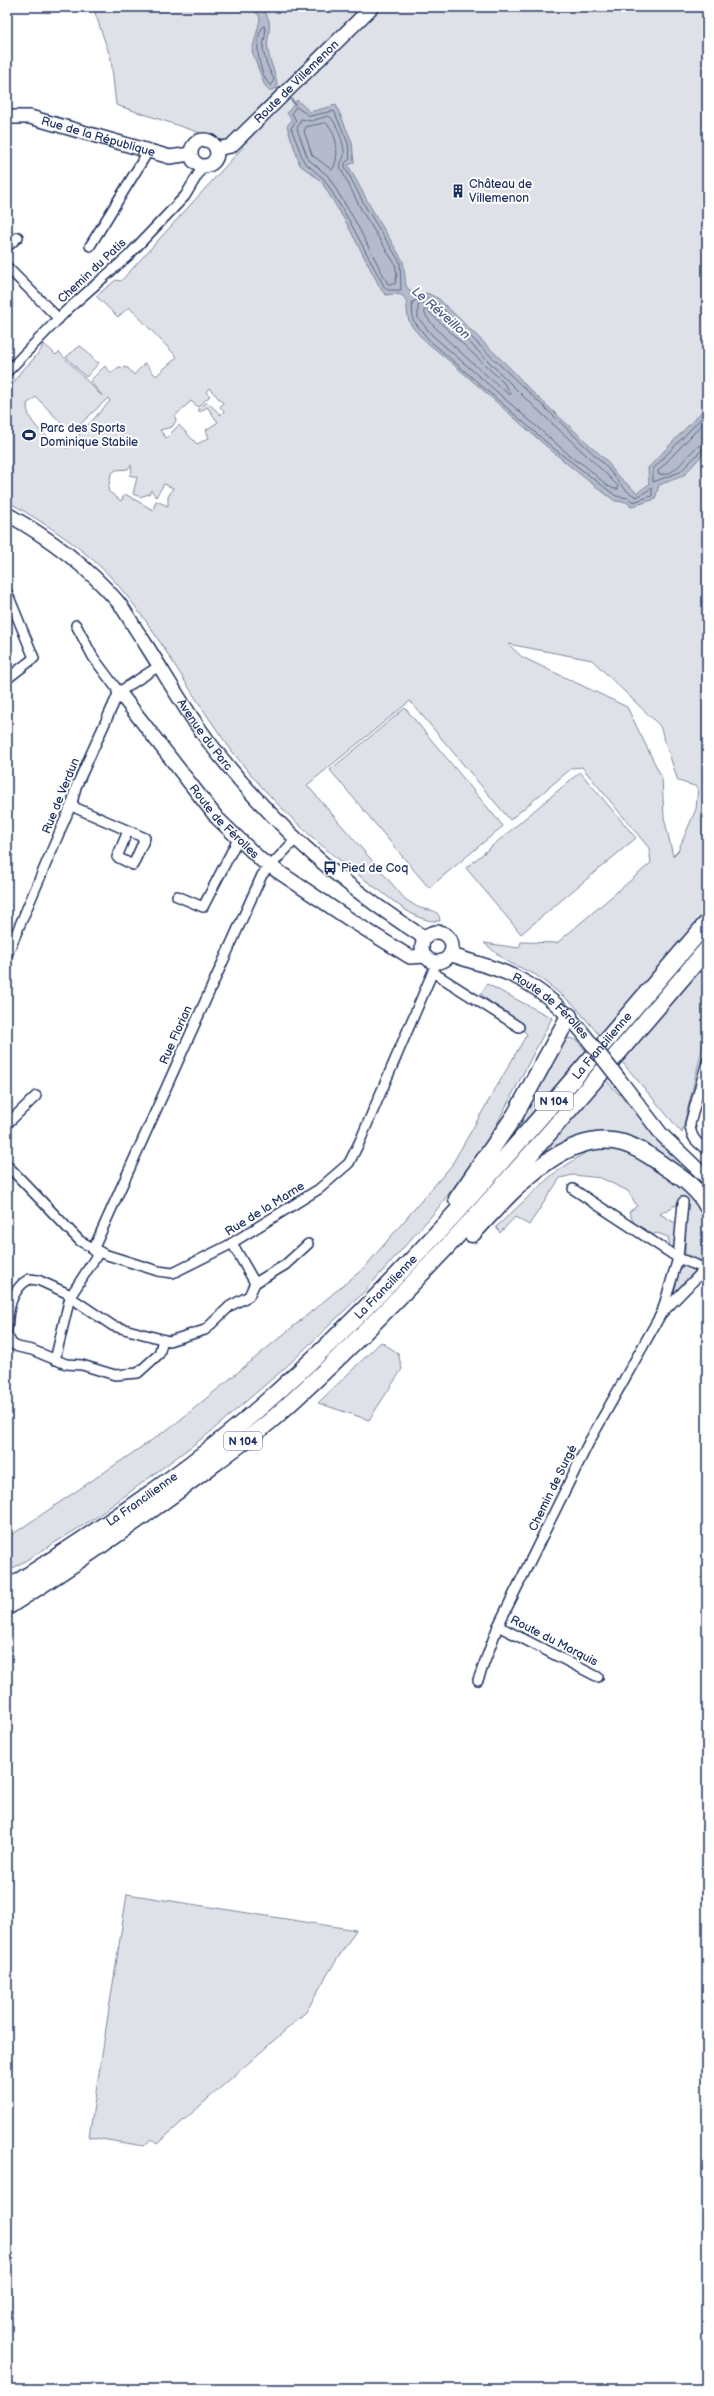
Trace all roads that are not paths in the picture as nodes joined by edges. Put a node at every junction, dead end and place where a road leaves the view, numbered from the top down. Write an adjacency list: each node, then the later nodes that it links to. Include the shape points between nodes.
1 (372, 7): 3 (street, Route de Villemenon, via 231,146)
2 (7, 117): 4 (street, Rue de la République, via 30,117)
3 (216, 149): 5 (street, via 212,142 204,140 193,146); 6 (street, via 214,161)
4 (149, 150): 5 (street, Rue de la République, via 170,157); 8 (street)
5 (190, 154): 6 (street, via 196,164)
6 (203, 166): 11 (street, Chemin du Patis, via 186,196 128,256)
7 (18, 238): 9 (street)
8 (90, 246)
9 (7, 247)
10 (7, 267): 11 (street)
11 (58, 318): 12 (street, Chemin du Patis)
12 (7, 372)
13 (7, 514): 16 (street, Avenue du Parc, via 47,538 88,571 119,603)
14 (7, 592): 17 (street, via 34,658)
15 (76, 625): 18 (street, Route de Férolles, via 93,658)
16 (160, 666): 18 (street); 22 (street, Avenue du Parc, via 208,741)
17 (7, 679)
18 (119, 692): 19 (street, Rue de Verdun, via 76,787); 21 (street, Route de Férolles, via 188,782)
19 (72, 803): 20 (street, via 76,808); 29 (street, Rue de Verdun)
20 (128, 831)
21 (238, 838): 23 (street, Route de Férolles); 24 (street, via 203,907)
22 (295, 840): 23 (street, Rue Florian); 26 (street, Avenue du Parc, via 336,874)
23 (271, 866): 30 (street, Route de Férolles, via 410,957); 45 (street, Rue Florian, via 262,875)
24 (177, 896)
25 (707, 923): 48 (highway, La Francilienne / N 104, via 458,1213)
26 (425, 938): 28 (street, via 437,932 446,935 452,946); 30 (street, via 422,947)
27 (707, 948): 50 (highway, La Francilienne / N 104, via 608,1065)
28 (450, 954): 31 (street); 32 (street, Route de Férolles, via 511,975)
29 (7, 955)
30 (425, 956): 31 (street)
31 (436, 967): 33 (street); 43 (street, Rue de la Marne, via 376,1109 349,1163 310,1196)
32 (569, 1016): 39 (street, Route de Férolles, bridge, via 662,1135); 48 (highway, via 511,1121 459,1197 418,1244)
33 (519, 1027)
34 (707, 1061): 37 (street, via 690,1124 690,1134 695,1142)
35 (36, 1096): 36 (street)
36 (7, 1124)
37 (707, 1150)
38 (8, 1168): 45 (street, Rue de la Marne, via 80,1241)
39 (707, 1178)
40 (574, 1189): 46 (street, Chemin de Surgé)
41 (683, 1202): 46 (street, Chemin de Surgé)
42 (707, 1206): 50 (highway, via 694,1188 641,1150 602,1140 579,1144 559,1154 531,1175 427,1279)
43 (232, 1243): 45 (street, Rue de la Marne, via 173,1273 158,1271); 49 (street)
44 (308, 1244): 49 (street, via 285,1265)
45 (96, 1251): 51 (street, Rue Florian)
46 (678, 1258): 47 (street, Chemin de Surgé); 52 (street, Chemin de Surgé)
47 (706, 1268): 52 (street, Chemin de Surgé)
48 (398, 1276): 58 (highway, La Francilienne / N 104, via 264,1404 175,1476)
49 (255, 1283): 55 (street, via 249,1296 230,1306 205,1330 169,1341)
50 (406, 1290): 57 (highway, La Francilienne / N 104, via 275,1417 178,1491)
51 (70, 1296): 53 (street, via 38,1280 29,1279 17,1289 9,1310); 55 (street, via 113,1326); 56 (street, Rue Florian)
52 (661, 1314): 61 (street, Chemin de Surgé, via 589,1442)
53 (7, 1331)
54 (7, 1335): 56 (street, via 12,1344)
55 (163, 1340): 56 (street, via 159,1354 138,1373 115,1376 82,1365)
56 (54, 1360)
57 (63, 1572): 59 (highway, La Francilienne / N 104); 60 (highway, via 53,1586)
58 (7, 1589)
59 (7, 1607)
60 (7, 1617)
61 (498, 1626): 62 (street, Route du Marquis); 63 (street, Chemin de Surgé)
62 (598, 1677)
63 (478, 1680)

